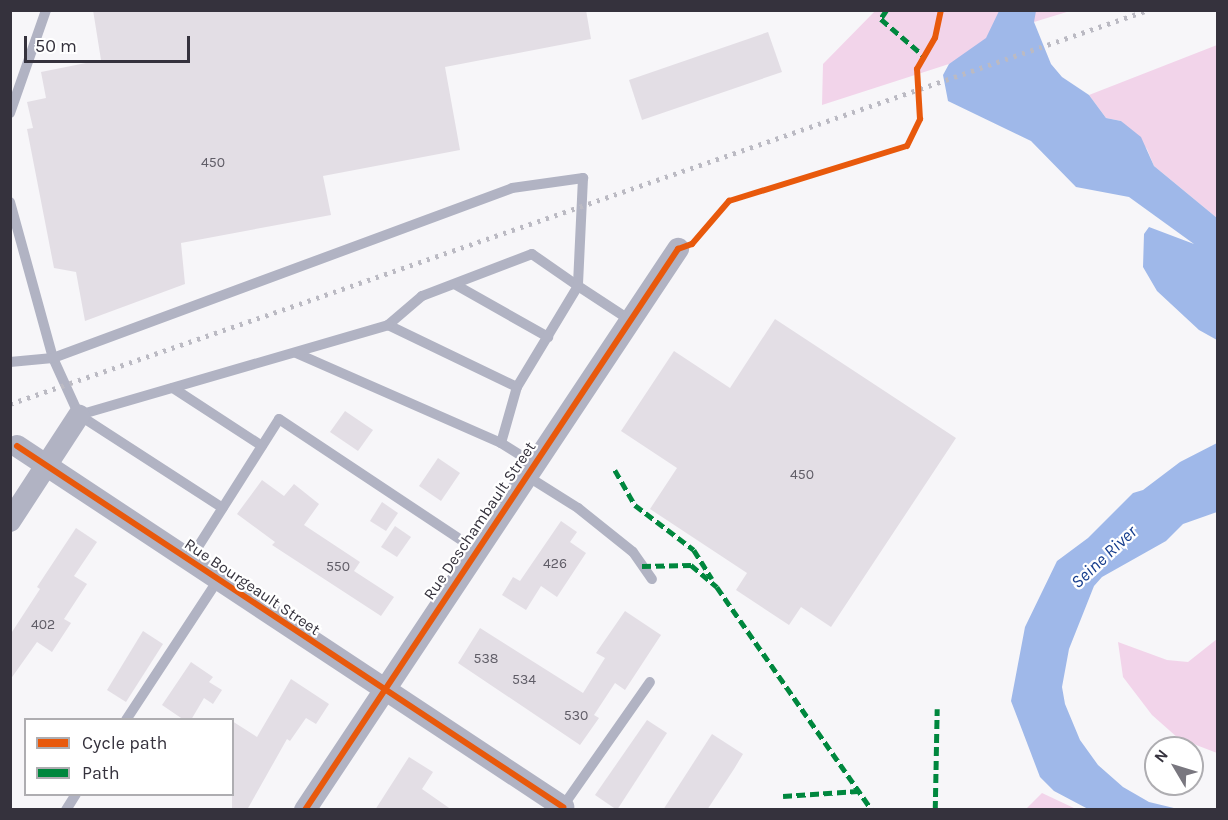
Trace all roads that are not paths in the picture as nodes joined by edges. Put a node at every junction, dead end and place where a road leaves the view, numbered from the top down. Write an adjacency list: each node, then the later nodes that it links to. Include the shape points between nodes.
1 (46, 10): 2 (lane)
2 (10, 113)
3 (10, 202): 11 (lane)
4 (678, 249): 7 (street, Rue Deschambault Street)
5 (456, 285): 6 (lane, via 532,254); 8 (lane, via 422,296); 9 (lane)
6 (578, 286): 7 (lane); 9 (lane); 11 (lane, via 583,178 512,189)
7 (630, 320): 20 (street, Rue Deschambault Street)
8 (388, 324): 10 (lane); 13 (lane)
9 (548, 337): 13 (lane)
10 (296, 353): 14 (lane); 16 (lane)
11 (53, 358): 12 (lane); 15 (lane)
12 (10, 362)
13 (517, 387): 16 (lane)
14 (173, 388): 15 (lane); 18 (lane)
15 (80, 415): 19 (street); 21 (lane)
16 (501, 443): 20 (lane)
17 (14, 444): 19 (street, Rue Bourgeault Street)
18 (262, 446): 21 (lane); 23 (lane, via 279,419)
19 (47, 465): 22 (street); 24 (street, Rue Bourgeault Street)
20 (530, 470): 23 (street, Rue Deschambault Street); 25 (lane, via 633,552)
21 (223, 508): 24 (lane)
22 (10, 521)
23 (477, 550): 28 (street, Rue Deschambault Street)
24 (189, 561): 26 (street, Rue Bourgeault Street)
25 (652, 579)
26 (218, 580): 28 (street, Rue Bourgeault Street); 29 (lane)
27 (650, 682): 31 (lane)
28 (382, 691): 31 (street, Rue Bourgeault Street); 33 (street, Rue Deschambault Street)
29 (127, 718)
30 (75, 796): 32 (lane)
31 (562, 808)
32 (66, 810)
33 (305, 810)

